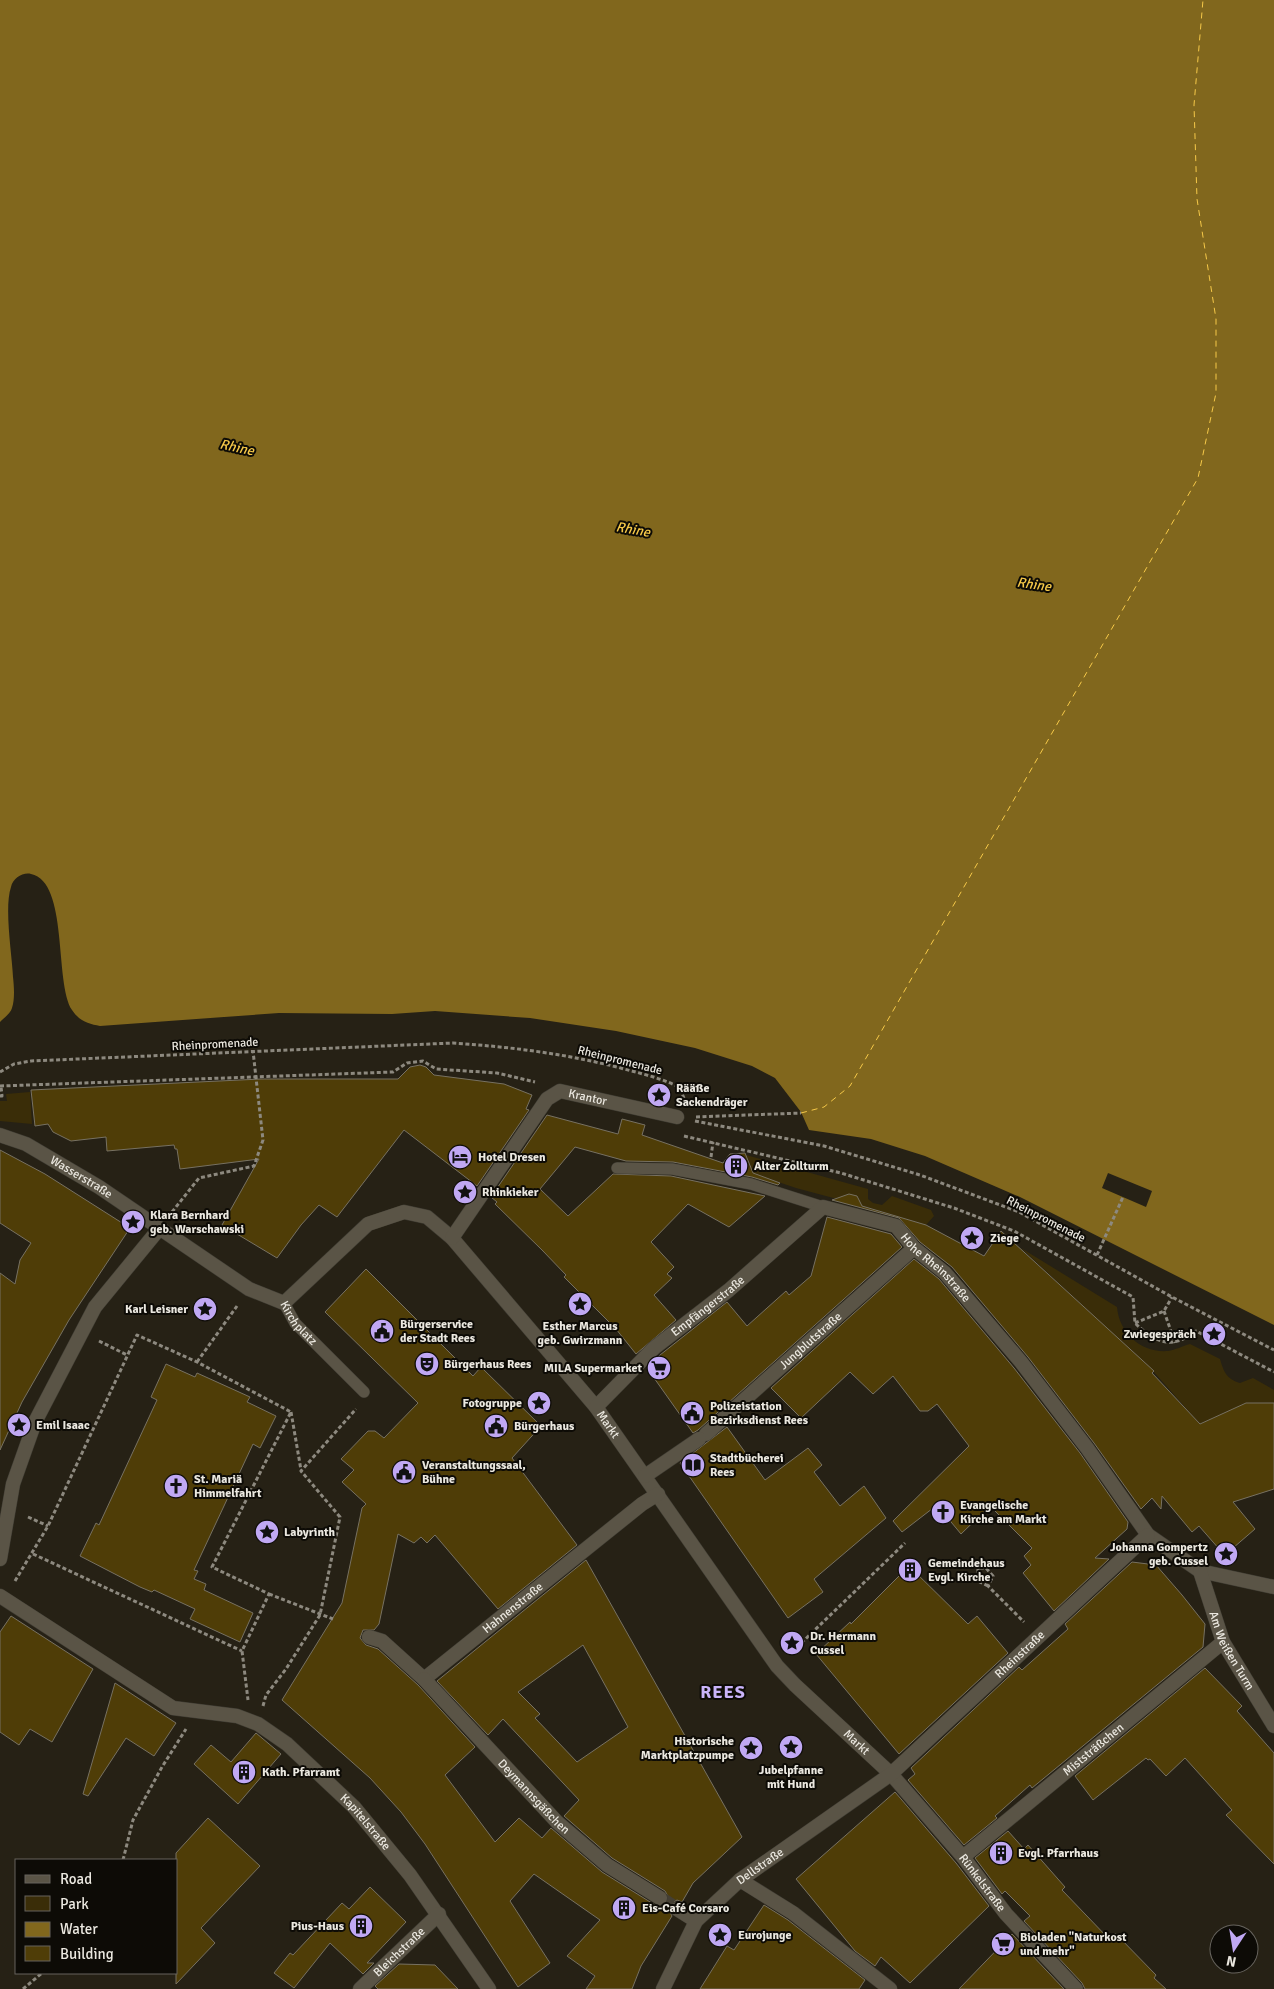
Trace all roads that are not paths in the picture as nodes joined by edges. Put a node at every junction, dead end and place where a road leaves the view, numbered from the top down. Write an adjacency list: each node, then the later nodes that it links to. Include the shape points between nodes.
1 (678, 1117): 6 (street, Krantor, via 560,1091 547,1099)
2 (0, 1135): 5 (street, Wasserstraße, via 34,1149 99,1187)
3 (617, 1168): 4 (lane, Hohe Rheinstraße, via 672,1169 751,1184)
4 (822, 1207): 7 (street, Hohe Rheinstraße, via 896,1226); 10 (street, Empfängerstraße, via 729,1290 654,1348)
5 (159, 1229): 8 (street, Kirchplatz, via 249,1289); 13 (street, via 95,1307 35,1422)
6 (452, 1238): 8 (street, Markt, via 427,1217 404,1212 368,1224); 10 (street, Markt)
7 (914, 1248): 11 (street, Jungblutstraße, via 703,1436); 15 (street, Hohe Rheinstraße, via 945,1273 1021,1362 1088,1448)
8 (284, 1303): 9 (lane, Kirchplatz, via 295,1323)
9 (364, 1392)
10 (596, 1407): 11 (street, Markt)
11 (645, 1476): 14 (street, Markt)
12 (0, 1478): 13 (street)
13 (13, 1484): 16 (street)
14 (658, 1494): 22 (street, Hahnenstraße); 24 (street, Markt, via 778,1666)
15 (1148, 1535): 17 (street); 24 (street, Rheinstraße)
16 (0, 1559)
17 (1200, 1571): 18 (street); 21 (street, Am Weißen Turm)
18 (1274, 1587)
19 (1, 1596): 29 (street, Kapitelstraße, via 173,1708 237,1716 287,1744 354,1807)
20 (369, 1637): 22 (street, via 382,1641)
21 (1223, 1642): 23 (street, Am Weißen Turm); 25 (street, Miststräßchen)
22 (424, 1679): 27 (street, Deymannsgäßchen, via 557,1822 607,1865)
23 (1274, 1726)
24 (891, 1774): 25 (street, Rünkelstraße); 26 (street, Dellstraße)
25 (963, 1857): 35 (street, Rünkelstraße, via 1006,1914)
26 (740, 1880): 30 (street, Dellstraße); 34 (street, via 793,1913)
27 (660, 1898)
28 (677, 1909): 30 (street)
29 (439, 1914): 31 (street, Bleichstraße); 32 (street, Kapitelstraße)
30 (696, 1921): 33 (street, Dellstraße)
31 (360, 1989)
32 (489, 1989)
33 (663, 1989)
34 (890, 1989)
35 (1076, 1989)

